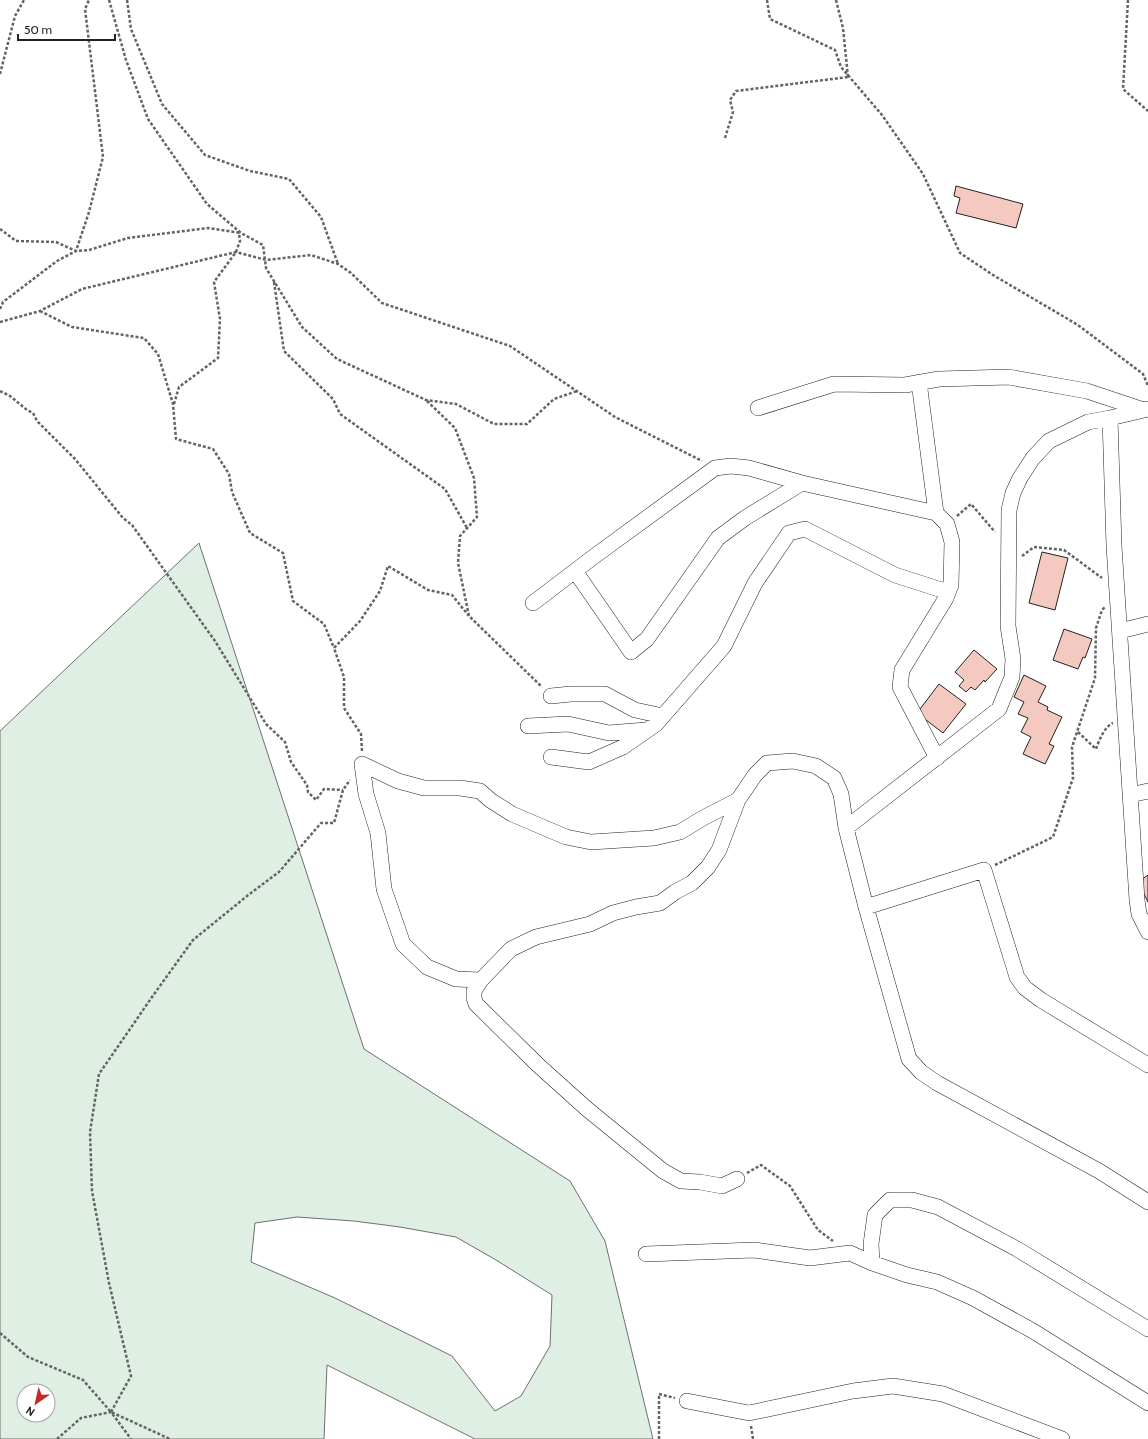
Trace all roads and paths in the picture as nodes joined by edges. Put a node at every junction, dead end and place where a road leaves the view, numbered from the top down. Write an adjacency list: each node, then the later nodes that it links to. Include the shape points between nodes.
1 (24, 0): 8 (path, via 15,16)
2 (89, 0): 14 (path, via 85,9 102,157 89,212)
3 (109, 0): 13 (path, via 126,60 148,118 207,204)
4 (127, 0): 17 (path, via 131,29 162,104 206,155 250,171 289,179 321,217)
5 (767, 0): 9 (path, via 770,19 835,50 841,68)
6 (836, 0): 9 (path, via 843,28)
7 (1128, 0): 10 (path, via 1123,88)
8 (0, 74)
9 (848, 77): 11 (path, via 736,91 730,100 733,112); 24 (path, via 882,115 923,174 960,253 1078,325 1143,374)
10 (1148, 111)
11 (725, 138)
12 (0, 229): 14 (path, via 16,241 56,242)
13 (240, 233): 14 (path, via 208,228 128,238 89,250); 15 (path); 16 (path, via 263,245)
14 (76, 251): 19 (path, via 57,261)
15 (236, 252): 16 (path); 21 (path, via 82,289); 28 (path, via 214,282 220,319 218,358 179,387)
16 (266, 260): 17 (path, via 311,255); 18 (path, via 266,268)
17 (338, 264): 26 (path, via 382,303 510,346)
18 (274, 280): 27 (path, via 302,327 337,359); 36 (path, via 284,351 333,398 340,414 445,489)
19 (2, 303): 20 (path)
20 (0, 309)
21 (40, 311): 22 (path); 28 (path, via 72,327 144,338 158,354)
22 (0, 322)
23 (919, 382): 29 (street, via 906,385 834,384); 30 (street, via 1009,377 1087,391); 34 (street)
24 (1148, 386)
25 (0, 391): 56 (path, via 33,413 37,421 75,459 123,518 132,525 215,641 266,724 285,742 291,762 307,785 308,792 316,800 324,788)
26 (577, 391): 27 (path, via 554,399 527,424 494,424 456,404); 32 (path, via 615,417)
27 (426, 400): 36 (path, via 455,428 474,478 477,517)
28 (174, 404): 46 (path, via 176,439 213,449 229,474 232,492 250,533 283,553 293,601 324,624)
29 (758, 408)
30 (1146, 410): 31 (street)
31 (1110, 418): 37 (street, via 1088,422 1049,441 1033,458 1013,493 1009,510); 41 (street)
32 (715, 468): 33 (street, via 749,468); 39 (street)
33 (802, 483): 34 (street); 39 (street, via 718,538 647,639 631,652)
34 (936, 513): 35 (street)
35 (947, 524): 37 (path, via 971,504); 40 (street, via 952,542 951,585)
36 (467, 528): 43 (path, via 460,536 458,563)
37 (1009, 547): 38 (street)
38 (1009, 566): 41 (path, via 1034,547 1064,550); 54 (street, via 1008,626 1013,659 1012,677 1007,691 999,709)
39 (575, 570): 42 (street)
40 (948, 592): 48 (street, via 895,575 805,529 788,533 755,583 724,646); 54 (street, via 902,670 900,686)
41 (1117, 592): 45 (street); 52 (path, via 1102,610 1096,628 1095,678)
42 (533, 603)
43 (469, 616): 46 (path, via 452,595 428,590 388,566 380,591 360,621); 47 (path)
44 (1148, 624): 45 (street)
45 (1120, 631): 49 (street)
46 (334, 648): 55 (path, via 344,677 344,708 361,734)
47 (551, 696): 48 (street, via 605,694 635,710)
48 (663, 716): 51 (street)
49 (1125, 717): 52 (path, via 1109,725 1096,749); 58 (street)
50 (528, 726): 51 (street, via 568,724 609,733)
51 (647, 730): 53 (street, via 623,747 589,762)
52 (1077, 732): 61 (path, via 1072,747 1073,778 1053,837)
53 (551, 757)
54 (937, 758): 60 (street)
55 (362, 764): 56 (path); 59 (street, via 398,781 424,788 480,791 512,814 566,837 591,842 654,838 680,832); 64 (street, via 366,794 378,833 384,889 402,944 427,967 456,979)
56 (343, 790): 75 (path, via 334,823 321,823 279,872 193,940 100,1074 90,1132 92,1191 109,1283 131,1376)
57 (1148, 791): 58 (street)
58 (1130, 795): 63 (street, via 1137,900 1139,914)
59 (738, 800): 60 (street, via 755,775 767,763 793,761 816,766 834,778 841,794); 64 (street, via 719,850 708,867 692,883 660,902 613,913 590,924 536,936 511,949)
60 (846, 828): 62 (street)
61 (984, 870): 62 (street); 65 (street, via 1017,977 1025,988)
62 (866, 907): 67 (street, via 910,1059 921,1072 1098,1171)
63 (1148, 932)
64 (481, 980): 66 (street, via 474,991 476,1004 582,1104 663,1171 681,1181 722,1186)
65 (1148, 1065)
66 (737, 1179): 68 (path, via 761,1165 790,1186 818,1230)
67 (1148, 1202)
68 (850, 1253): 69 (street, via 810,1258 754,1250); 70 (street)
69 (646, 1254)
70 (872, 1263): 71 (street, via 871,1244 875,1215 890,1200 912,1200 938,1207 1017,1249); 74 (street, via 937,1282 973,1298 1033,1331)
71 (1148, 1330)
72 (0, 1333): 75 (path, via 28,1357 83,1380)
73 (687, 1401): 79 (path, via 659,1394); 80 (street, via 749,1413 853,1391 893,1386 943,1394)
74 (1148, 1403)
75 (111, 1412): 76 (path, via 81,1418); 77 (path); 78 (path)
76 (57, 1439)
77 (131, 1439)
78 (170, 1439)
79 (659, 1439)
80 (1062, 1439)

